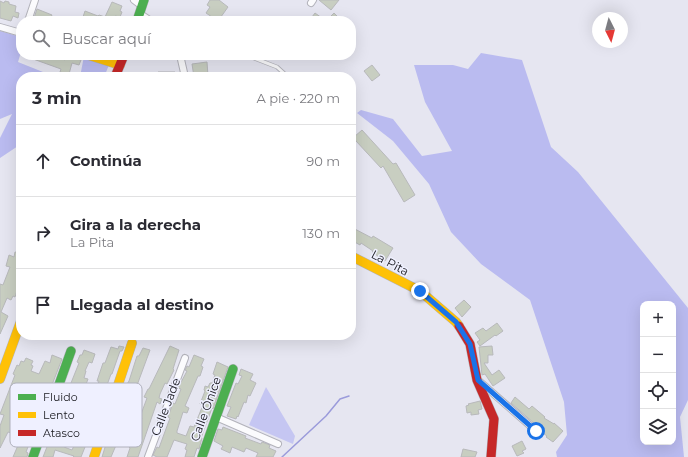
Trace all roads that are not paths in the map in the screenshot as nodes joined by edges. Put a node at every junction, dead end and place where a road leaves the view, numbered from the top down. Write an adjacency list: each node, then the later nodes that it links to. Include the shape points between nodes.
1 (35, 0): 4 (street)
2 (134, 0): 3 (street)
3 (141, 10)
4 (30, 16)
5 (0, 27): 6 (street)
6 (16, 32)
7 (104, 60): 11 (street)
8 (122, 60): 11 (street)
9 (181, 60): 13 (street)
10 (259, 60): 14 (lane, via 278,67)
11 (120, 65): 12 (street)
12 (117, 72)
13 (184, 72)
14 (283, 72)
15 (356, 259): 22 (street, La Pita, via 420,291 456,322 470,344)
16 (16, 335): 21 (street)
17 (132, 343): 24 (street)
18 (71, 351): 23 (street)
19 (185, 358): 32 (street, Calle Jade)
20 (233, 369): 25 (street, Calle Ónice)
21 (0, 379)
22 (478, 380): 26 (street); 34 (street, La Pita, via 494,420)
23 (60, 383)
24 (119, 383)
25 (216, 418): 27 (street); 33 (street, Calle Ónice)
26 (536, 431)
27 (278, 444)
28 (37, 447): 30 (street)
29 (97, 447): 31 (street)
30 (33, 457)
31 (94, 457)
32 (148, 457)
33 (202, 457)
34 (491, 457)

